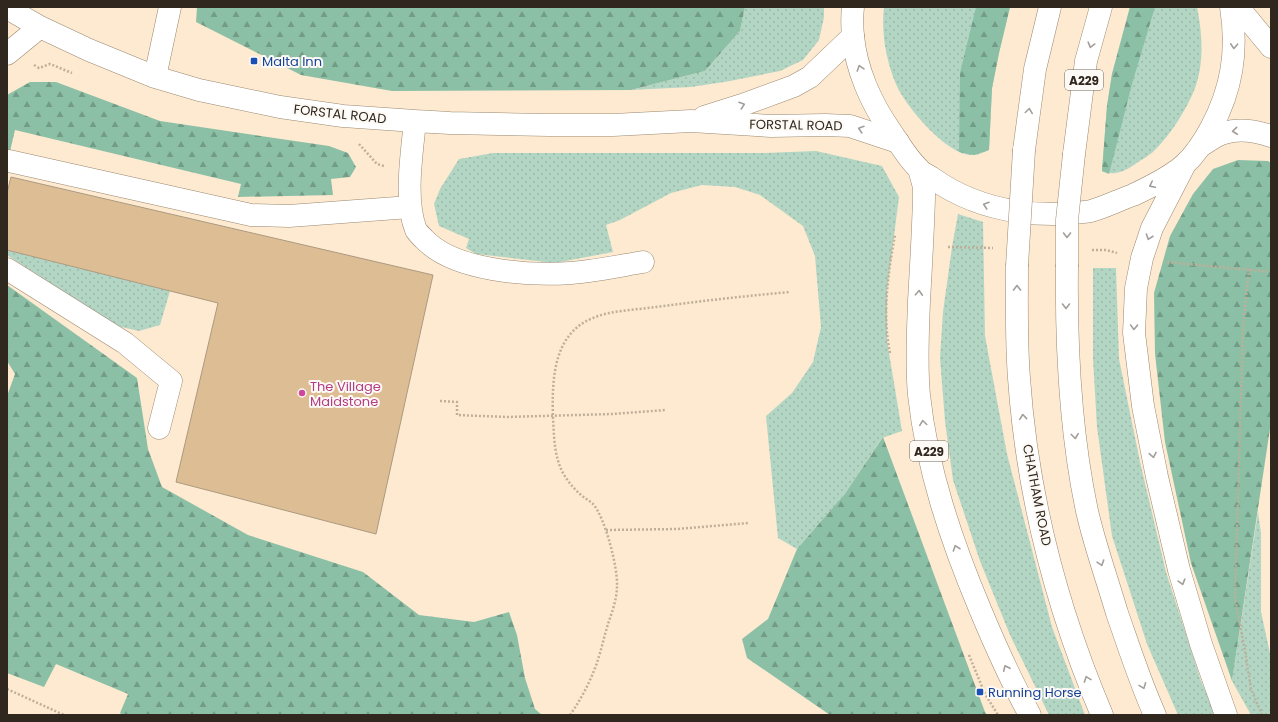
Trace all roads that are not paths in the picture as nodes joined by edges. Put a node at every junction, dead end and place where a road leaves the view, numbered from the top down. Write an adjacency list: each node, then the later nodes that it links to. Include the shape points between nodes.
1 (170, 7): 12 (main road)
2 (853, 7): 9 (main road)
3 (1050, 7): 26 (main road, CHATHAM ROAD, one-way to 3, bridge, via 1071,635 1043,536 1024,428 1019,378 1017,266 1024,150 1035,69)
4 (1101, 7): 27 (main road, A229, one-way to 27, bridge, via 1086,61 1067,220 1067,351 1072,412 1087,511 1130,651)
5 (1231, 7): 17 (main road, one-way to 17, via 1235,28 1230,81 1223,105)
6 (1238, 7): 10 (main road)
7 (7, 8): 8 (main road, FORSTAL ROAD)
8 (40, 26): 11 (main road); 12 (main road, FORSTAL ROAD)
9 (852, 36): 14 (main road, FORSTAL ROAD, one-way to 9, via 794,86 810,77); 16 (main road, one-way to 9, via 864,82)
10 (1271, 47)
11 (7, 54)
12 (155, 77): 13 (main road, FORSTAL ROAD, via 199,90 280,107 343,116)
13 (415, 121): 14 (main road, FORSTAL ROAD, via 549,125); 21 (main road)
14 (691, 121): 16 (main road, FORSTAL ROAD, one-way to 14, via 850,126 771,126)
15 (1271, 136): 17 (main road, one-way to 17, via 1238,130 1223,133)
16 (898, 142): 20 (main road)
17 (1202, 145): 19 (main road)
18 (9, 161): 21 (main road, via 251,215 289,216)
19 (1185, 164): 20 (main road, one-way to 20, via 1157,184 1091,211 1067,214 1041,214 992,207 972,201 944,187); 28 (main road, one-way to 28, via 1152,228 1142,258 1136,288 1134,333 1143,406 1177,562 1201,644)
20 (919, 170): 25 (main road, A229, one-way to 20, via 994,643 966,577 940,500 925,434 919,393 917,340 924,198)
21 (410, 207): 22 (main road, via 417,232 427,242 438,251 474,266 540,274 571,273)
22 (643, 262)
23 (7, 269): 24 (main road, via 125,343 171,381)
24 (160, 428)
25 (1030, 715)
26 (1102, 715)
27 (1155, 715)
28 (1226, 715)

